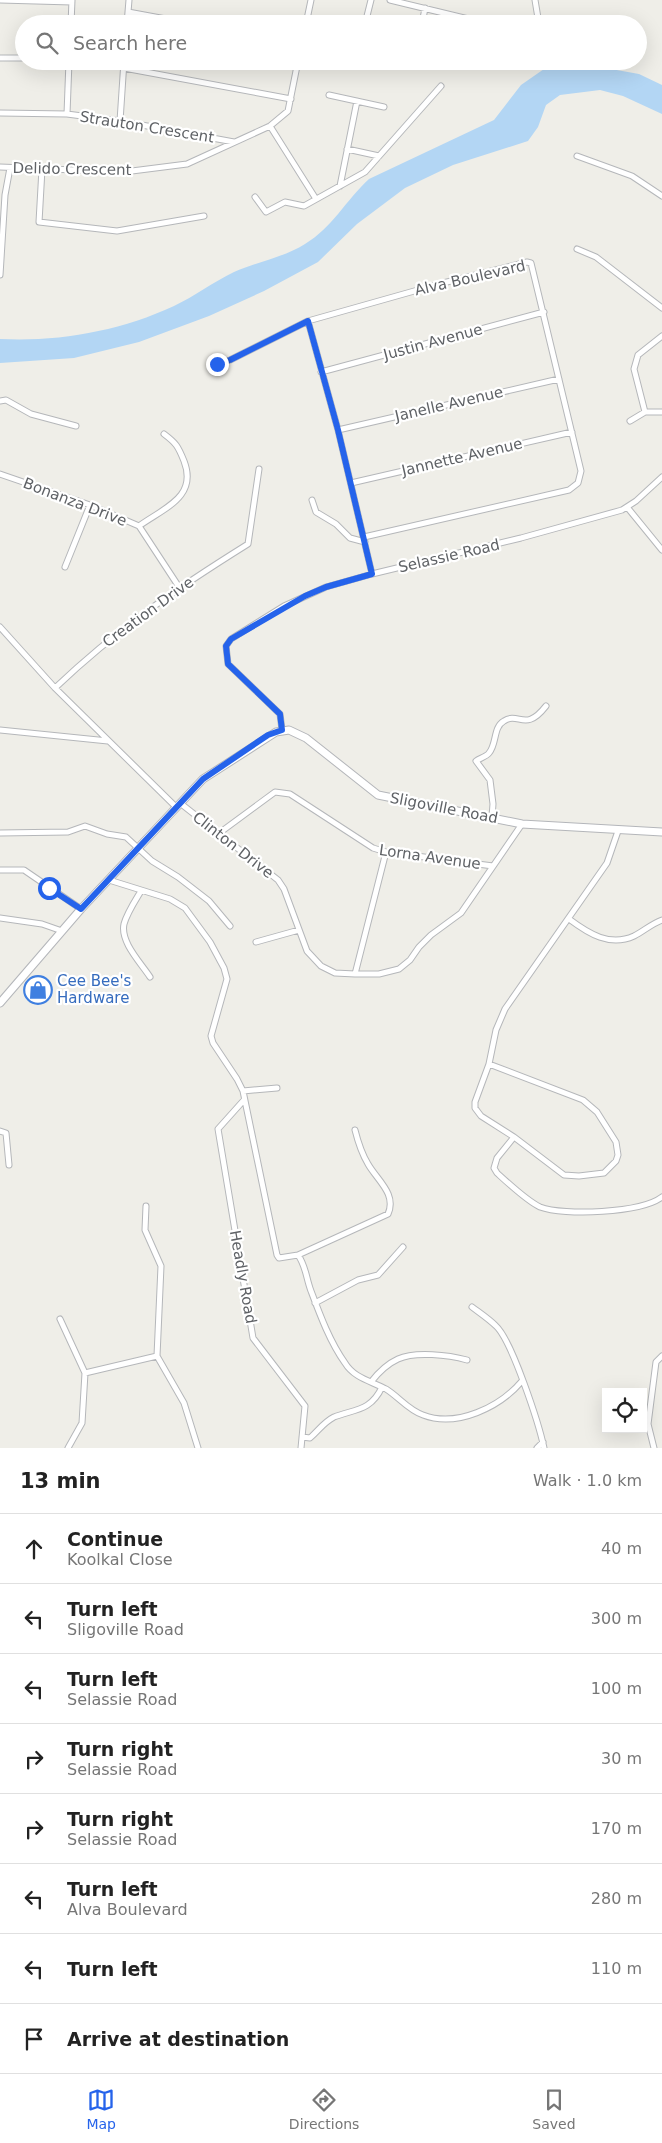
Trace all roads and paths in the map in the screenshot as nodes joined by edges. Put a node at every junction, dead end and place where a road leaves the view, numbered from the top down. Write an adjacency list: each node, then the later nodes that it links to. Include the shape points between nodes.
1 (0, 0): 7 (street)
2 (128, 0): 9 (street)
3 (311, 0): 13 (street)
4 (371, 0): 14 (street)
5 (390, 0): 8 (street)
6 (534, 0): 17 (street)
7 (72, 1): 10 (street)
8 (425, 8): 15 (street); 16 (street)
9 (128, 12): 11 (street); 12 (street)
10 (71, 15)
11 (128, 15)
12 (144, 15)
13 (308, 15)
14 (368, 15)
15 (424, 15)
16 (453, 15)
17 (537, 15)
18 (0, 58): 19 (street)
19 (15, 58)
20 (69, 70): 30 (street)
21 (124, 70): 31 (street)
22 (135, 70): 26 (street)
23 (296, 70): 26 (street, Delido Crescent)
24 (441, 86): 35 (street)
25 (329, 95): 27 (street)
26 (291, 99): 32 (street, Delido Crescent, via 288,111)
27 (357, 101): 28 (street); 34 (street)
28 (384, 107)
29 (0, 113): 30 (street, Strauton Crescent)
30 (67, 114): 31 (street, Strauton Crescent)
31 (120, 121): 33 (street, Strauton Crescent)
32 (270, 126): 33 (street, Delido Crescent); 43 (street)
33 (234, 142): 39 (street, Delido Crescent, via 187,164 124,172)
34 (348, 149): 35 (street); 40 (street)
35 (379, 156): 40 (street, via 365,172)
36 (577, 156): 41 (street, via 632,176)
37 (0, 167): 38 (street, Delido Crescent)
38 (10, 168): 39 (street, Delido Crescent); 46 (street)
39 (42, 169): 44 (street, via 39,222 117,232)
40 (340, 186): 43 (street)
41 (662, 196)
42 (255, 197): 43 (street, via 267,212 285,202 302,206)
43 (316, 199)
44 (204, 216)
45 (577, 249): 47 (street, via 596,257)
46 (0, 275)
47 (662, 308)
48 (544, 312): 49 (street, Alva Boulevard, via 532,265 527,262); 52 (street, Justin Avenue); 53 (street, Alva Boulevard)
49 (308, 321): 51 (street, Alva Boulevard); 52 (street)
50 (662, 336): 55 (street, via 638,355 634,369)
51 (217, 364)
52 (322, 372): 59 (street)
53 (559, 379): 59 (street, Janelle Avenue); 60 (street, Alva Boulevard)
54 (3, 400): 58 (street, via 31,414)
55 (645, 412): 56 (street); 57 (street)
56 (662, 412)
57 (630, 421)
58 (76, 426)
59 (338, 430): 65 (street)
60 (572, 432): 65 (street, Jannette Avenue); 70 (street, Alva Boulevard, via 581,471 578,483 569,490)
61 (164, 434): 69 (street, via 177,444 189,481 180,497)
62 (259, 469): 74 (street, Creation Drive, via 248,544)
63 (0, 473): 67 (street, Bonanza Drive)
64 (662, 477): 68 (street, Selassie Road)
65 (351, 483): 70 (street)
66 (312, 500): 70 (street, via 316,512 336,524 350,538)
67 (90, 505): 69 (street, Bonanza Drive); 72 (street)
68 (627, 507): 71 (street); 73 (street, Selassie Road, via 521,538)
69 (139, 526): 74 (street, Bonanza Drive)
70 (365, 540): 73 (street)
71 (662, 550)
72 (65, 567)
73 (372, 574): 79 (street, Selassie Road, via 305,596 228,642 225,652 228,664 280,714)
74 (179, 587): 76 (street, Creation Drive, via 91,654)
75 (0, 627): 76 (street, Clinton Drive)
76 (55, 688): 80 (street, Clinton Drive)
77 (546, 706): 82 (street, via 530,721 506,720 501,723 490,753 476,761 490,780)
78 (0, 730): 80 (street)
79 (282, 730): 81 (street, via 268,735 222,765); 82 (street, Sligoville Road, via 295,731 306,738 378,795)
80 (108, 741): 81 (street, Clinton Drive)
81 (178, 805): 87 (street, Clinton Drive); 88 (street)
82 (492, 817): 83 (street, Sligoville Road)
83 (522, 824): 84 (street, Sligoville Road); 90 (street, Clinton Drive)
84 (618, 831): 85 (street, Sligoville Road); 96 (street, via 607,864)
85 (662, 832)
86 (0, 833): 88 (street, via 68,832 85,826 126,837)
87 (218, 834): 89 (street, Lorna Avenue, via 275,792 284,792 363,843); 99 (street, Clinton Drive, via 278,880)
88 (138, 849): 92 (street); 98 (street, via 210,901)
89 (386, 852): 90 (street, Lorna Avenue); 102 (street)
90 (493, 866): 102 (street, Clinton Drive, via 461,913 431,935 399,969 379,974)
91 (0, 870): 94 (street, via 24,870)
92 (109, 880): 93 (street); 94 (street)
93 (141, 891): 103 (street, via 124,922 124,930 131,949); 107 (street, via 170,899 185,908 224,968 225,990 211,1036)
94 (81, 909): 100 (street)
95 (0, 918): 100 (street, via 42,924)
96 (569, 920): 97 (street, via 587,933 619,941); 105 (street, via 505,1009 496,1030)
97 (662, 920)
98 (230, 926)
99 (298, 930): 101 (street); 102 (street, Clinton Drive, via 307,952 321,966 335,973)
100 (62, 931): 104 (street)
101 (256, 942)
102 (355, 974)
103 (150, 977)
104 (2, 998)
105 (489, 1064): 111 (street, via 476,1096 475,1108 481,1116); 111 (street, via 589,1104 616,1142 618,1155 604,1172 570,1177)
106 (277, 1088): 107 (street)
107 (243, 1091): 108 (street)
108 (244, 1100): 116 (street, via 277,1255 280,1258); 127 (street, Headly Road, via 218,1129 253,1338 305,1406)
109 (355, 1130): 116 (street, via 368,1164 387,1191 391,1207 388,1214)
110 (0, 1131): 112 (street, via 6,1133)
111 (514, 1137): 113 (street, via 497,1158 494,1168 538,1206 553,1211 608,1211 646,1205)
112 (9, 1165)
113 (662, 1197)
114 (146, 1206): 120 (street, via 145,1230 161,1266)
115 (403, 1247): 117 (street, via 378,1275 358,1280)
116 (298, 1255): 117 (street, via 305,1266)
117 (315, 1303): 125 (street, via 346,1366)
118 (472, 1307): 124 (street, via 497,1326)
119 (60, 1319): 123 (street)
120 (157, 1356): 123 (street); 130 (street, via 184,1403)
121 (662, 1356): 133 (street, via 656,1362 648,1424)
122 (467, 1360): 125 (street, via 450,1355 404,1357 380,1371)
123 (85, 1373): 129 (street, via 82,1423)
124 (522, 1381): 126 (street, via 488,1407 471,1416 453,1418 424,1416); 128 (street)
125 (371, 1382): 126 (street)
126 (382, 1387): 127 (street, via 373,1402 360,1411 334,1417 310,1438)
127 (302, 1437): 131 (street, Headly Road)
128 (543, 1445): 132 (street)
129 (68, 1448)
130 (198, 1448)
131 (302, 1448)
132 (537, 1448)
133 (654, 1448)

